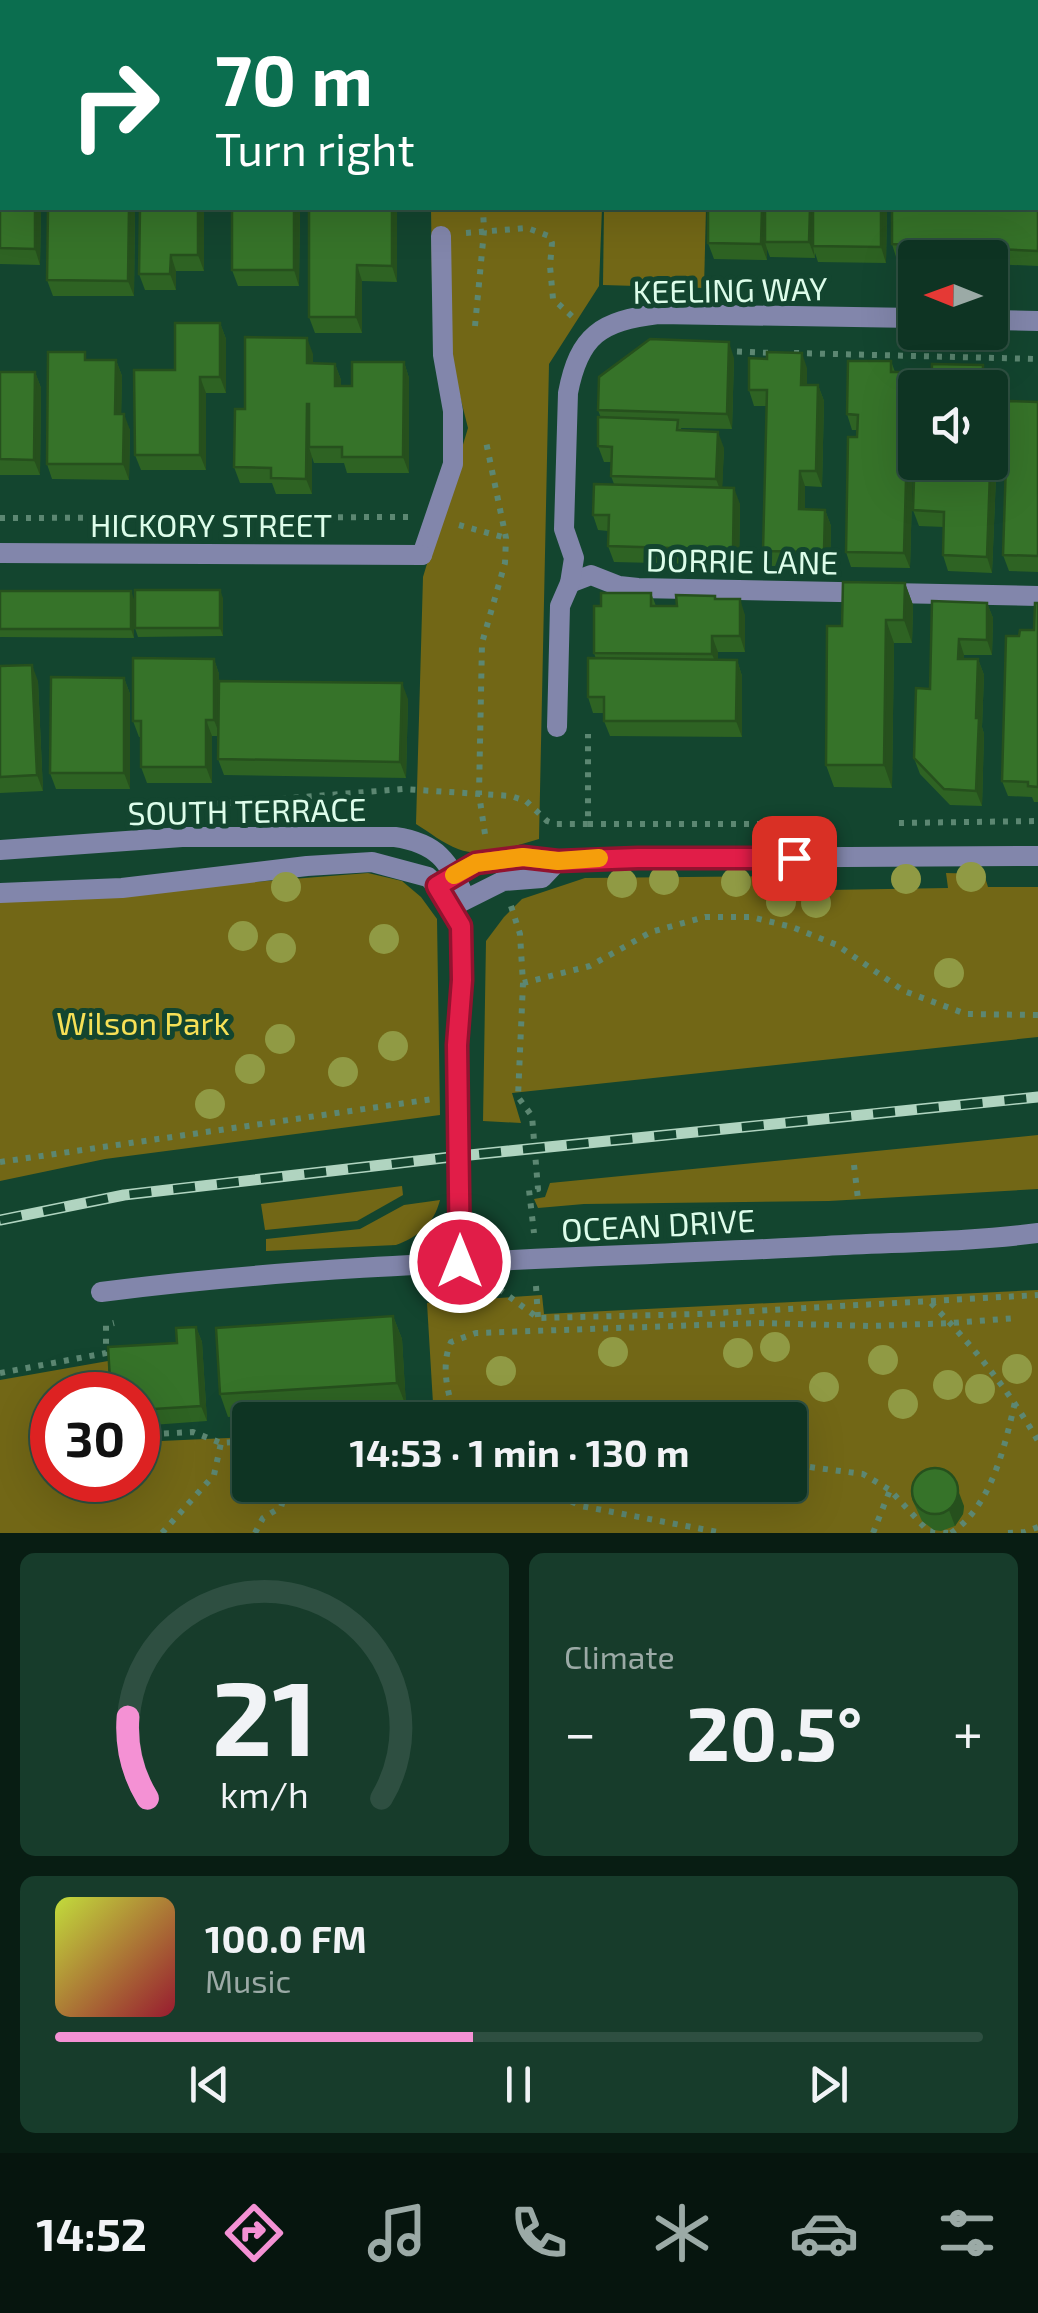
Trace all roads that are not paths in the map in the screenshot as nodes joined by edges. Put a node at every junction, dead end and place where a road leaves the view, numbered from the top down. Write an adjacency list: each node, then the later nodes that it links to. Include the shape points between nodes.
1 (441, 236): 5 (street, HICKORY STREET, via 453,464 422,555)
2 (898, 318): 6 (street, KEELING WAY, via 658,314 618,321 592,336 568,394 564,514 574,558)
3 (1008, 320): 4 (street)
4 (1038, 320)
5 (0, 553)
6 (570, 583): 7 (street, DORRIE LANE, via 591,575 638,588); 8 (street, via 560,606)
7 (1038, 596)
8 (558, 727)
9 (0, 850): 12 (street, SOUTH TERRACE, via 182,837 395,837 436,851)
10 (1038, 856): 11 (street)
11 (558, 861): 12 (street, via 476,863); 14 (street, via 542,878 503,881)
12 (446, 880): 13 (street, SOUTH TERRACE, via 345,862 122,888); 14 (street, SOUTH TERRACE)
13 (0, 893)
14 (458, 911): 16 (street)
15 (1038, 1233): 16 (street, OCEAN DRIVE)
16 (460, 1262): 17 (street, OCEAN DRIVE)
17 (101, 1292)

